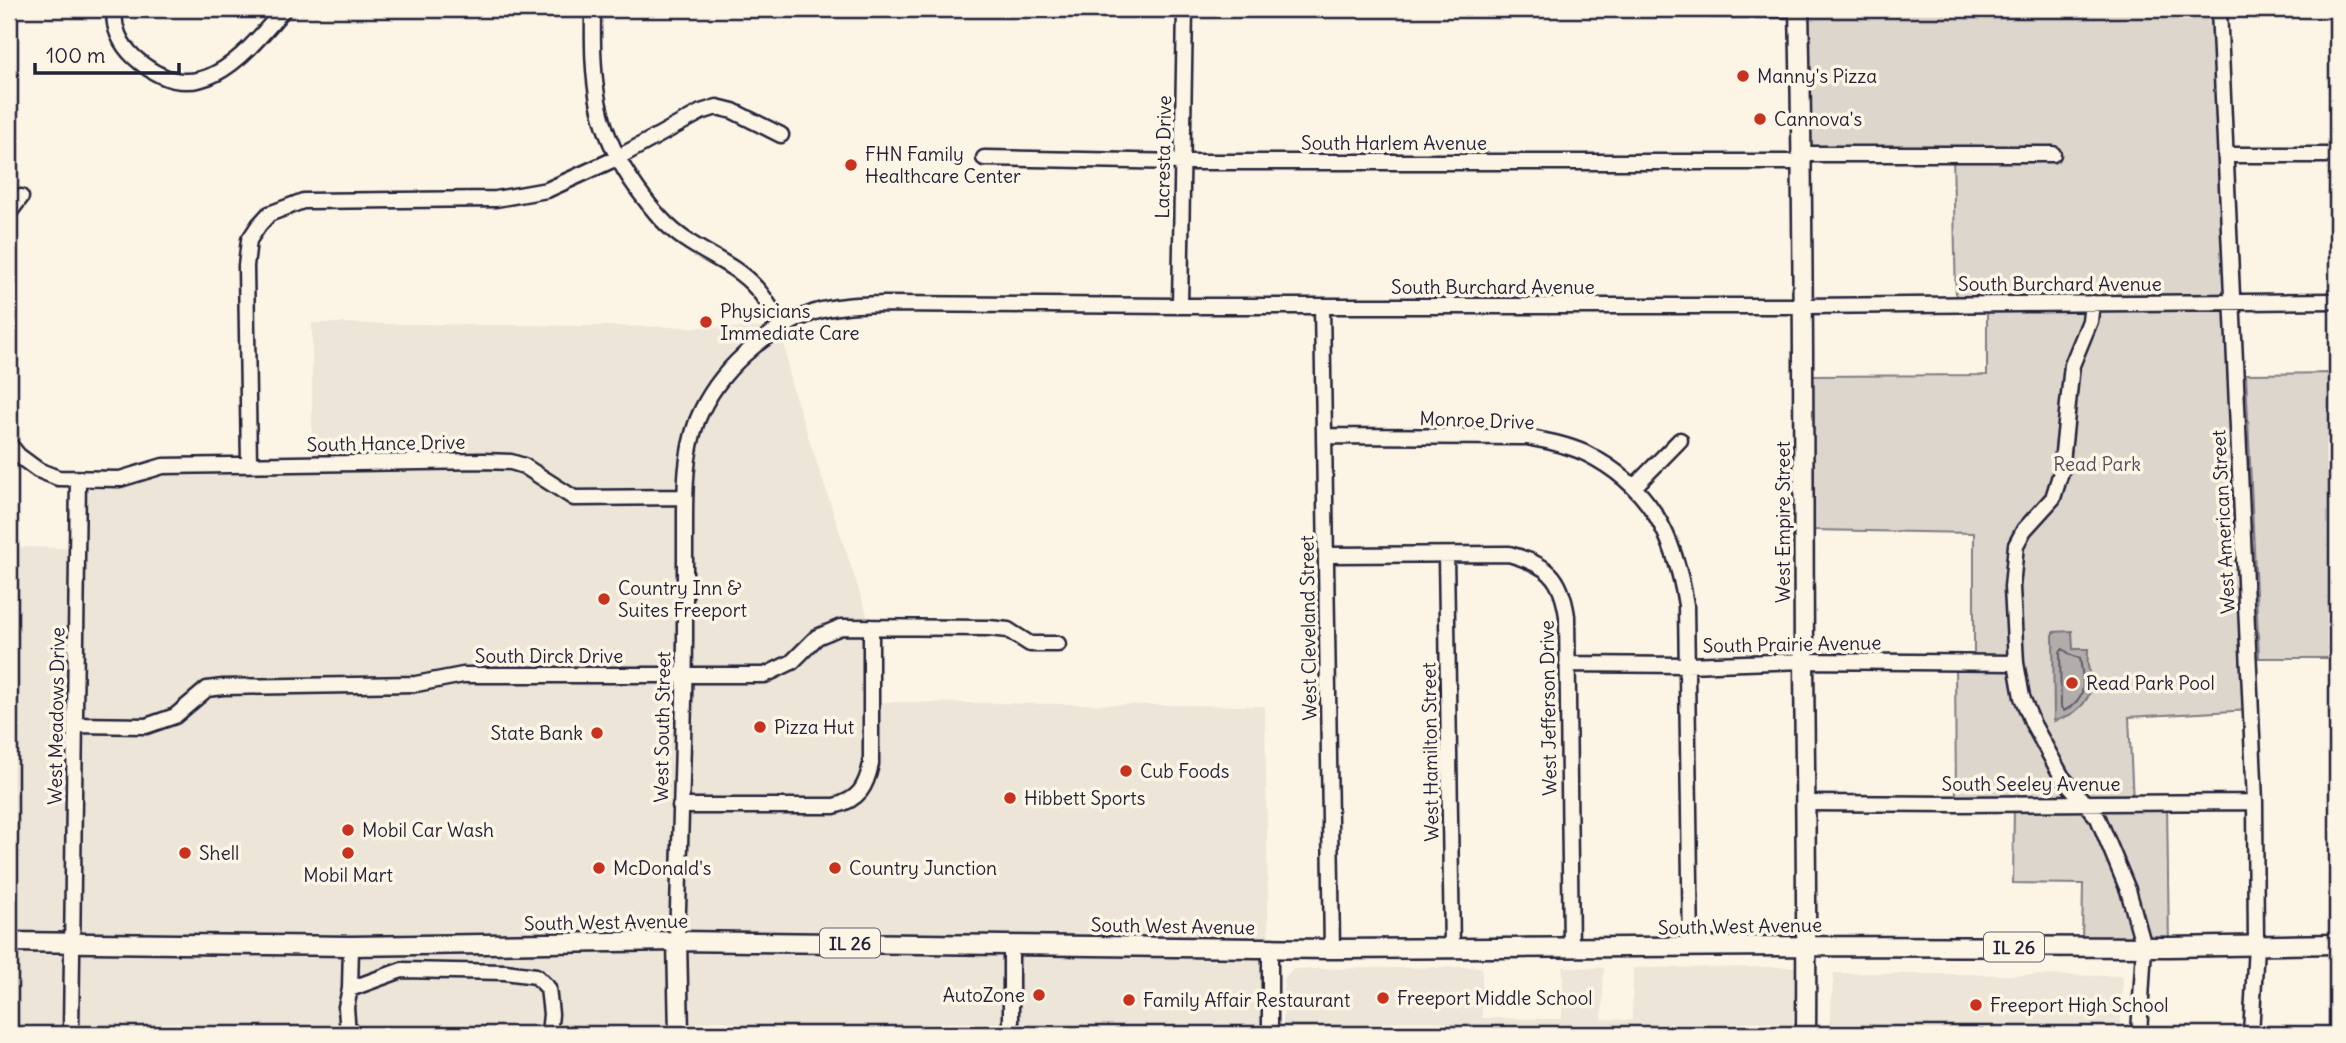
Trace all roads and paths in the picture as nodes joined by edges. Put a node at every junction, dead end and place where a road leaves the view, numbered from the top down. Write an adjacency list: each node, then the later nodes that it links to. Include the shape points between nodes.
1 (284, 9): 7 (street, via 227,69 198,80 153,72 121,42)
2 (593, 9): 12 (street, via 594,88)
3 (1185, 9): 15 (street, Lacresta Drive)
4 (1710, 9): 5 (street)
5 (1799, 9): 14 (main road, West Empire Street)
6 (2219, 9): 10 (street, West American Street)
7 (115, 12)
8 (781, 135): 12 (street, via 717,107)
9 (2053, 154): 14 (street, South Harlem Avenue)
10 (2226, 155): 11 (street); 19 (street, West American Street)
11 (2337, 155)
12 (617, 158): 24 (street, via 666,225 757,288); 29 (street, via 547,190 518,196 303,201 269,214 249,240 246,266)
13 (985, 158): 15 (street, South Harlem Avenue)
14 (1803, 158): 15 (street, South Harlem Avenue); 23 (main road, West Empire Street)
15 (1182, 162): 21 (street, Lacresta Drive)
16 (21, 197): 17 (street)
17 (9, 213)
18 (2337, 301): 19 (street, South Burchard Avenue)
19 (2232, 302): 20 (street, South Burchard Avenue); 43 (street, West American Street)
20 (2092, 303): 23 (street, South Burchard Avenue); 38 (street, via 2090,321 2072,365 2061,472 2053,498 2016,545 2012,587)
21 (1180, 306): 22 (street, South Burchard Avenue); 24 (street, South Burchard Avenue, via 849,305 816,312)
22 (1322, 306): 23 (street, South Burchard Avenue); 26 (street, West Cleveland Street)
23 (1804, 306): 37 (main road, West Empire Street)
24 (782, 328): 25 (street, South Burchard Avenue, via 738,360 715,387)
25 (697, 422): 32 (street, West South Street)
26 (1325, 436): 31 (street, Monroe Drive, via 1527,437 1584,453); 33 (street, West Cleveland Street)
27 (1679, 440): 31 (street)
28 (9, 444): 30 (street, via 38,470)
29 (249, 464): 30 (street, South Hance Drive, via 163,466 120,479); 32 (street, South Hance Drive, via 511,462 574,498)
30 (78, 479): 42 (street, West Meadows Drive)
31 (1634, 487): 40 (street, Monroe Drive, via 1668,537 1680,569)
32 (685, 497): 41 (street, West South Street)
33 (1327, 555): 34 (street, West Jefferson Drive); 58 (street, West Cleveland Street)
34 (1446, 555): 39 (street, West Jefferson Drive, via 1509,554 1535,562 1553,575 1564,595); 59 (street, West Hamilton Street)
35 (872, 627): 36 (street, South Dirck Drive, via 989,628 1008,630 1030,644); 41 (street, South Dirck Drive, via 841,627 817,637 792,662 765,675); 46 (street, via 871,764 867,783 856,796 845,804 818,807)
36 (1058, 643)
37 (1804, 661): 38 (street, South Prairie Avenue); 40 (street, South Prairie Avenue); 44 (main road, West Empire Street)
38 (2016, 663): 45 (street, via 2022,696 2038,735 2062,777)
39 (1567, 664): 40 (street, South Prairie Avenue); 60 (street, West Jefferson Drive)
40 (1687, 665): 57 (street, Monroe Drive)
41 (685, 675): 42 (street, South Dirck Drive, via 463,675 416,684 223,687 207,690 175,716 146,726); 46 (street, West South Street)
42 (76, 724): 48 (street, West Meadows Drive)
43 (2255, 802): 45 (street, South Seeley Avenue); 54 (street, West American Street)
44 (1807, 803): 45 (street, South Seeley Avenue); 53 (main road, West Empire Street)
45 (2086, 804): 55 (street, via 2098,818 2113,853)
46 (680, 806): 49 (street, West South Street)
47 (9, 942): 48 (main road, South West Avenue / IL 26)
48 (72, 942): 52 (main road, South West Avenue / IL 26); 62 (street, West Meadows Drive)
49 (677, 942): 50 (main road, South West Avenue / IL 26); 52 (main road, South West Avenue / IL 26); 65 (main road, West South Street)
50 (1011, 944): 56 (main road, South West Avenue / IL 26); 66 (street)
51 (2337, 944): 54 (main road, South West Avenue / IL 26)
52 (351, 946): 61 (street)
53 (1807, 946): 55 (main road, South West Avenue / IL 26); 57 (main road, South West Avenue / IL 26); 68 (main road, West Empire Street)
54 (2256, 946): 55 (main road, South West Avenue / IL 26); 70 (street, West American Street)
55 (2144, 947): 69 (street)
56 (1270, 948): 58 (main road, South West Avenue / IL 26); 67 (street)
57 (1691, 948): 60 (main road, South West Avenue / IL 26)
58 (1332, 949): 59 (main road, South West Avenue / IL 26)
59 (1452, 949): 60 (main road, South West Avenue / IL 26)
60 (1571, 949)
61 (350, 989): 63 (street); 64 (street, via 402,970 536,976 548,988)
62 (71, 1034)
63 (348, 1034)
64 (550, 1034)
65 (679, 1034)
66 (1011, 1034)
67 (1270, 1034)
68 (1806, 1034)
69 (2139, 1034)
70 (2251, 1034)

